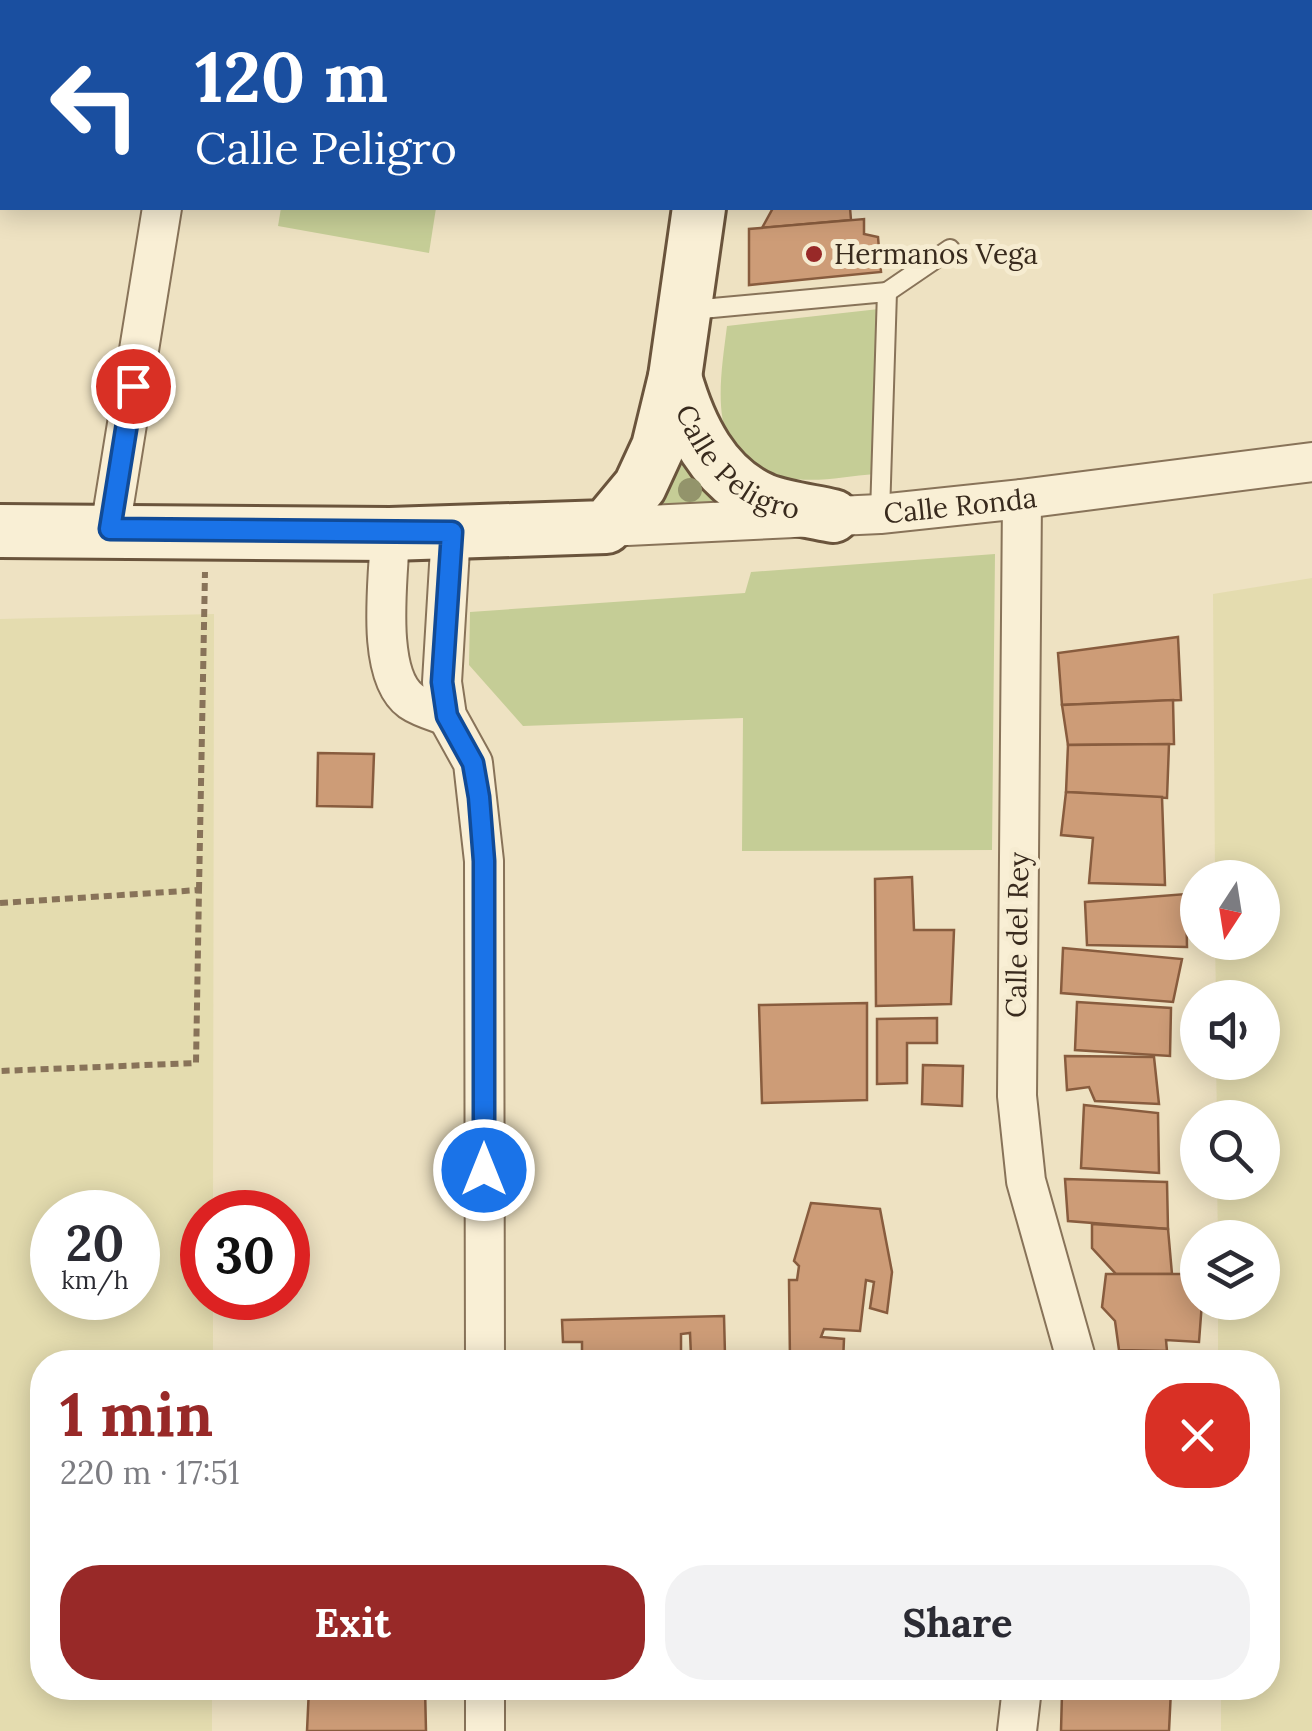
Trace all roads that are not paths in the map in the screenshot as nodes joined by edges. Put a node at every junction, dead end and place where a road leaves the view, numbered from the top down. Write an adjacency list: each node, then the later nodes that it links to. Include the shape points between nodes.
1 (162, 210): 11 (street)
2 (699, 210): 5 (main road, Calle Peligro)
3 (950, 249): 4 (lane)
4 (888, 292): 5 (lane); 9 (lane)
5 (684, 310): 6 (main road, Calle Peligro)
6 (674, 377): 9 (main road, Calle Peligro, via 686,415 716,463 764,500); 10 (main road, Calle Peligro, via 650,470)
7 (1312, 462): 8 (street, Calle Ronda)
8 (1022, 499): 9 (street, Calle Ronda); 17 (street, Calle del Rey, via 1017,1096 1026,1181)
9 (856, 515): 10 (street, Calle Ronda)
10 (606, 527): 13 (main road)
11 (110, 529): 12 (main road); 14 (main road)
12 (0, 531)
13 (452, 532): 14 (main road); 15 (street, via 442,682)
14 (390, 534): 15 (street, via 388,654 395,680 410,700)
15 (447, 716): 16 (street, via 473,763 484,861)
16 (485, 1350)
17 (1074, 1350)
18 (485, 1700): 20 (street)
19 (1021, 1700): 21 (street)
20 (485, 1731)
21 (1017, 1731)

